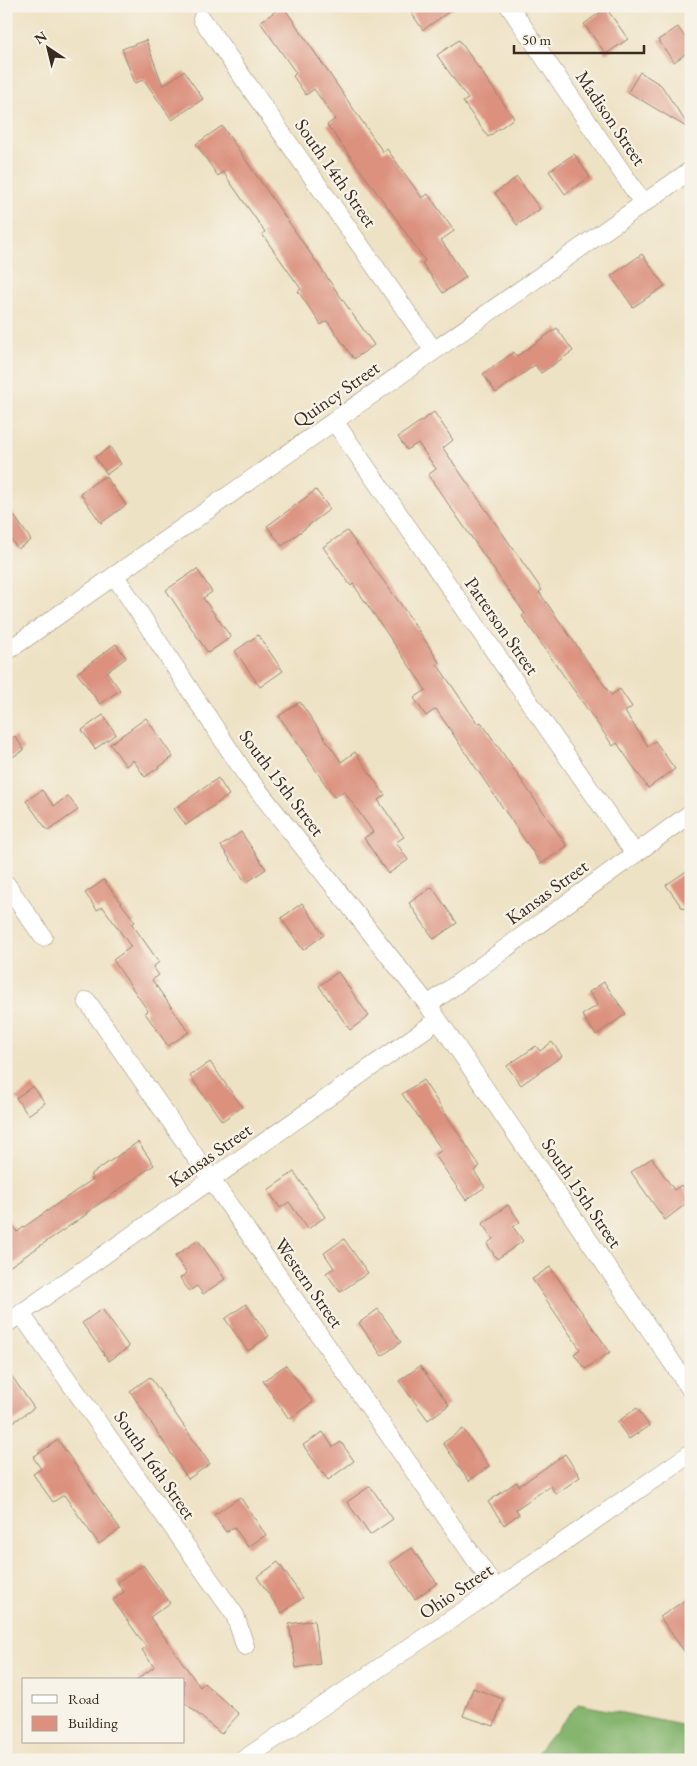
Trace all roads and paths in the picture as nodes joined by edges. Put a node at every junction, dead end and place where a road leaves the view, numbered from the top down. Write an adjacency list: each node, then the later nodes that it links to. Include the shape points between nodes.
1 (509, 6): 4 (street, Madison Street)
2 (202, 19): 5 (street, South 14th Street)
3 (691, 170): 4 (street, Quincy Street)
4 (643, 203): 5 (street, Quincy Street)
5 (434, 351): 6 (street, Quincy Street)
6 (334, 421): 7 (street, Quincy Street); 10 (street, Patterson Street)
7 (115, 576): 8 (street, Quincy Street); 14 (street, South 15th Street, via 246,775)
8 (6, 652)
9 (691, 813): 10 (street, Kansas Street)
10 (634, 854): 14 (street, Kansas Street)
11 (6, 884): 12 (street)
12 (43, 937)
13 (86, 1001): 16 (street, Western Street)
14 (428, 1005): 15 (street, South 15th Street)
15 (438, 1020): 16 (street, Kansas Street); 19 (street, South 15th Street)
16 (211, 1181): 17 (street, Kansas Street); 21 (street, Western Street)
17 (22, 1314): 18 (street, Kansas Street); 22 (street, South 16th Street, via 235,1614)
18 (6, 1324)
19 (691, 1390)
20 (691, 1453): 21 (street, Ohio Street)
21 (496, 1589): 23 (street, Ohio Street)
22 (245, 1646)
23 (243, 1760)

